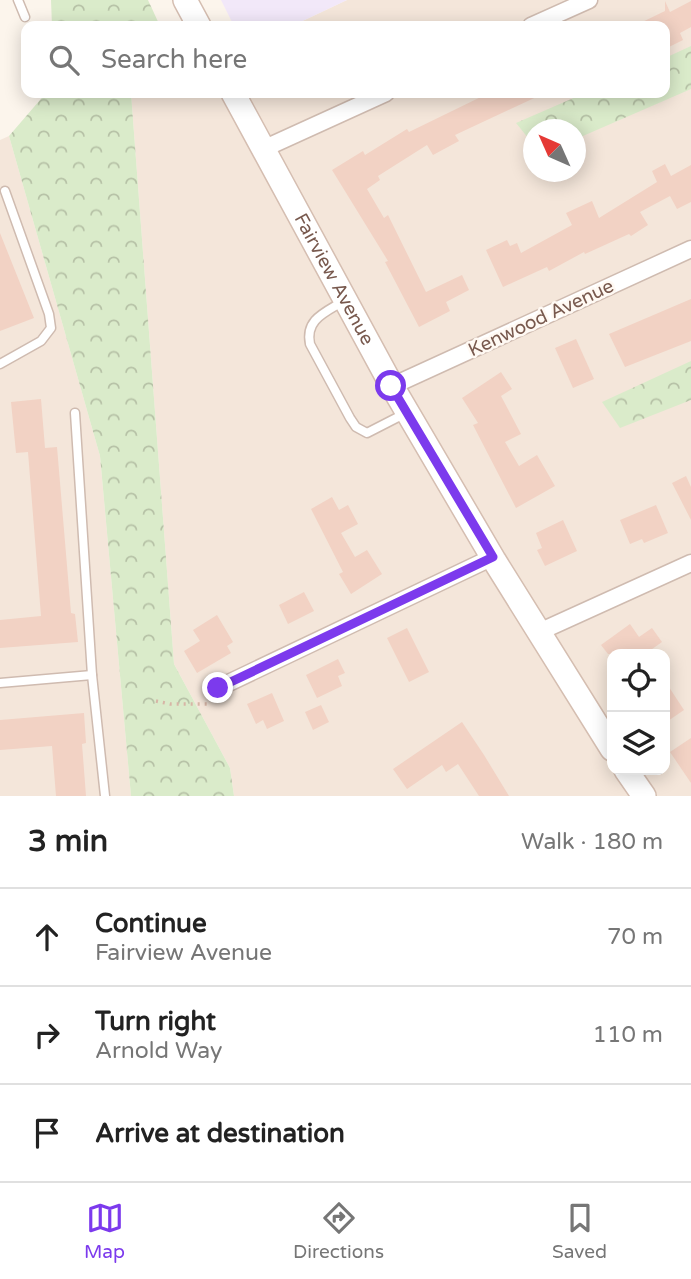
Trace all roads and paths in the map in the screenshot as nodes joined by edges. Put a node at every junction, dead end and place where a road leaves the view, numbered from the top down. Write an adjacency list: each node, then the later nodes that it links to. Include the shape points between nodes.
1 (18, 0): 4 (lane)
2 (185, 0): 5 (main road)
3 (589, 0): 6 (street)
4 (26, 17)
5 (196, 21)
6 (542, 21)
7 (236, 98): 9 (main road, Fairview Avenue)
8 (375, 98): 9 (street)
9 (263, 149): 12 (main road, Fairview Avenue)
10 (5, 191): 13 (lane, via 51,328 41,341)
11 (691, 249): 14 (street, Kenwood Avenue)
12 (345, 300): 14 (main road, Fairview Avenue); 15 (lane, via 316,319 309,332 310,344 350,418 367,433)
13 (0, 364)
14 (391, 386): 15 (main road, Fairview Avenue)
15 (409, 411): 17 (main road, Fairview Avenue)
16 (75, 413): 20 (lane)
17 (493, 557): 19 (main road, Fairview Avenue); 22 (street)
18 (691, 563): 19 (street)
19 (539, 632): 24 (main road, Fairview Avenue)
20 (92, 675): 21 (lane); 26 (lane)
21 (0, 683)
22 (216, 696): 23 (path, via 170,704)
23 (156, 701)
24 (607, 741)
25 (629, 775): 27 (main road)
26 (105, 796)
27 (644, 796)

